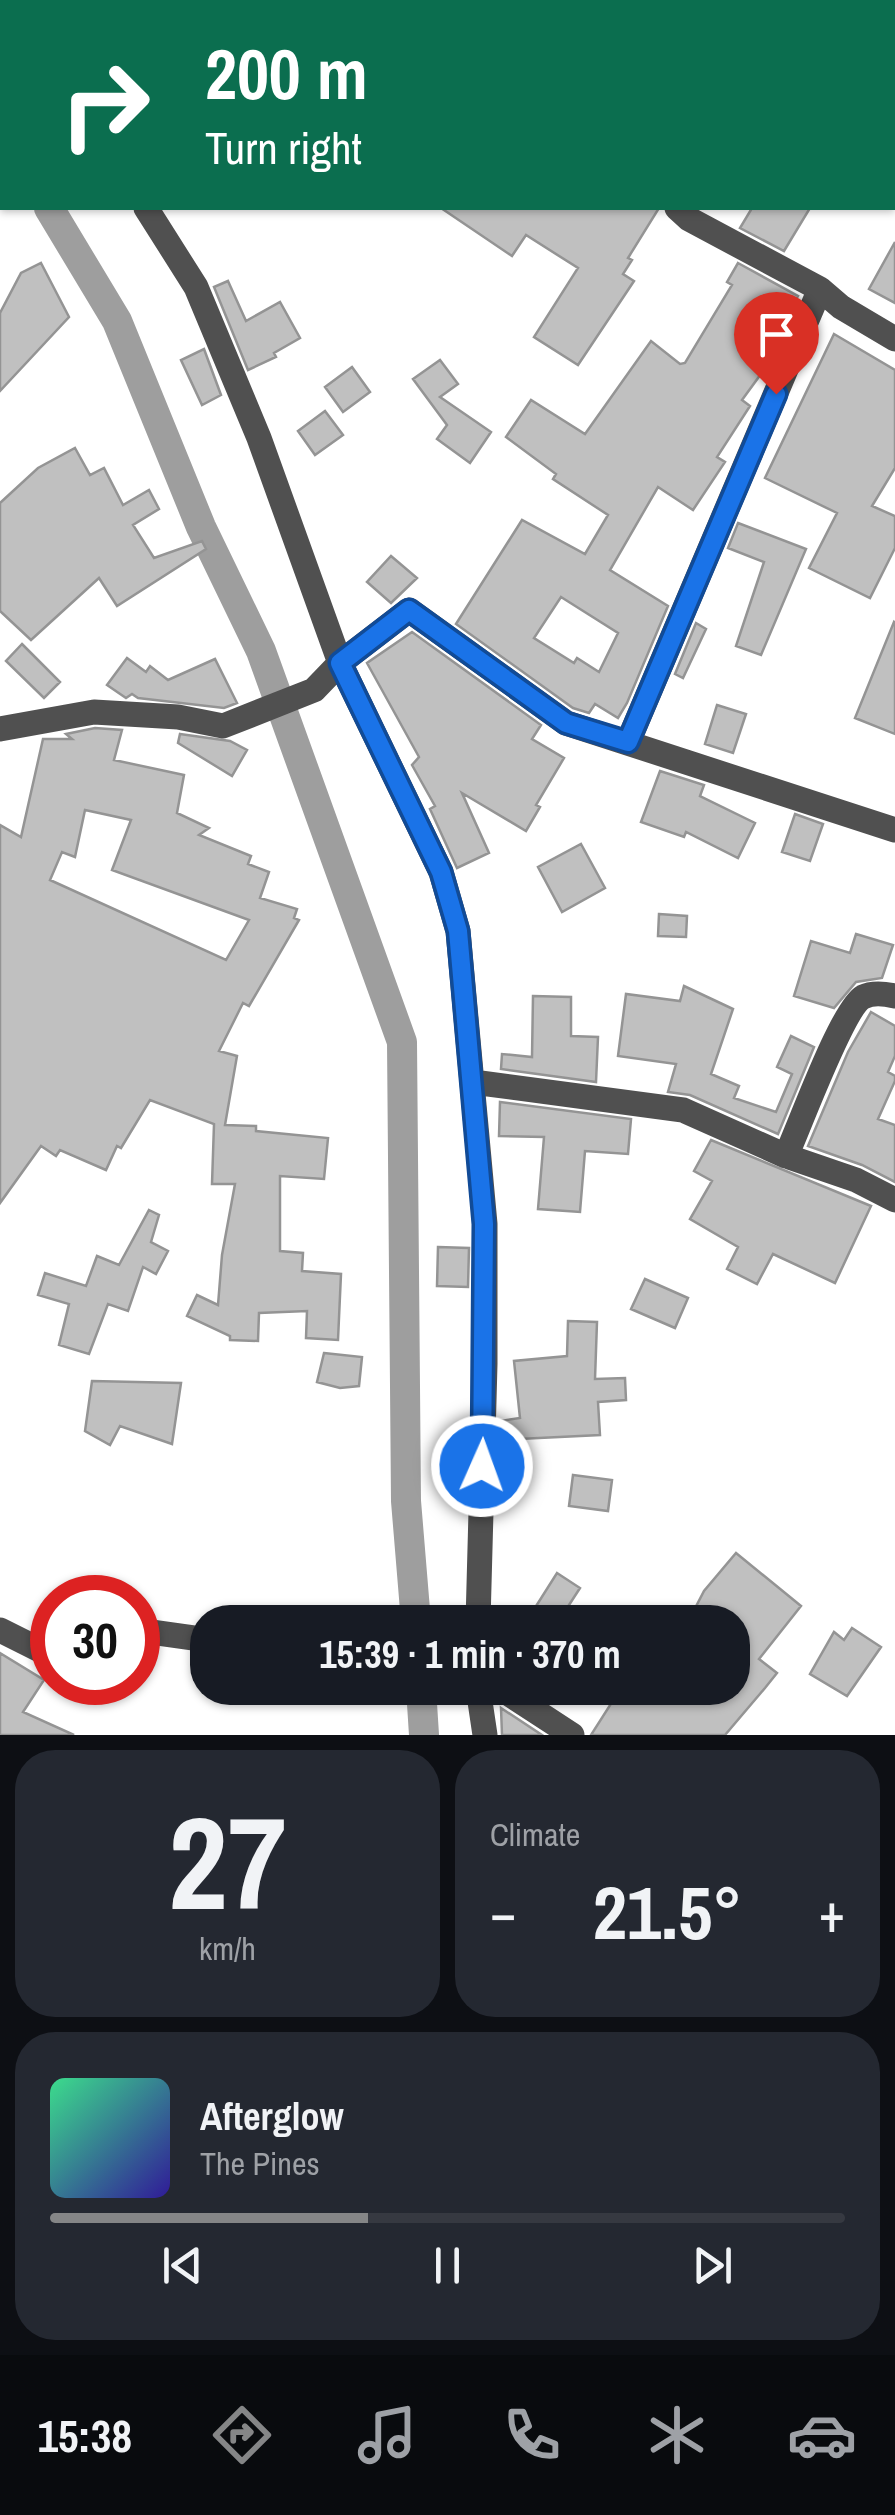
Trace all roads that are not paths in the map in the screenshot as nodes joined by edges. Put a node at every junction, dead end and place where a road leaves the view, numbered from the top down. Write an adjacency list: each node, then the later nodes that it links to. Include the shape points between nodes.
1 (147, 210): 5 (street, via 196,288 259,438)
2 (679, 210): 3 (street)
3 (820, 289): 4 (street); 7 (street)
4 (895, 338)
5 (340, 663): 6 (street, via 314,690 223,726 94,712); 7 (street, via 409,610 566,723); 10 (street, via 441,872 458,931)
6 (0, 729)
7 (628, 742): 8 (street)
8 (895, 830)
9 (895, 996): 11 (street, via 863,998 846,1017)
10 (473, 1082): 11 (street, via 683,1110); 13 (street, via 485,1242)
11 (786, 1156): 12 (street)
12 (895, 1200)
13 (479, 1605)
14 (0, 1630): 17 (street)
15 (160, 1633): 16 (street)
16 (190, 1637)
17 (30, 1645)
18 (480, 1705): 20 (street)
19 (526, 1705): 21 (street)
20 (484, 1735)
21 (572, 1735)

